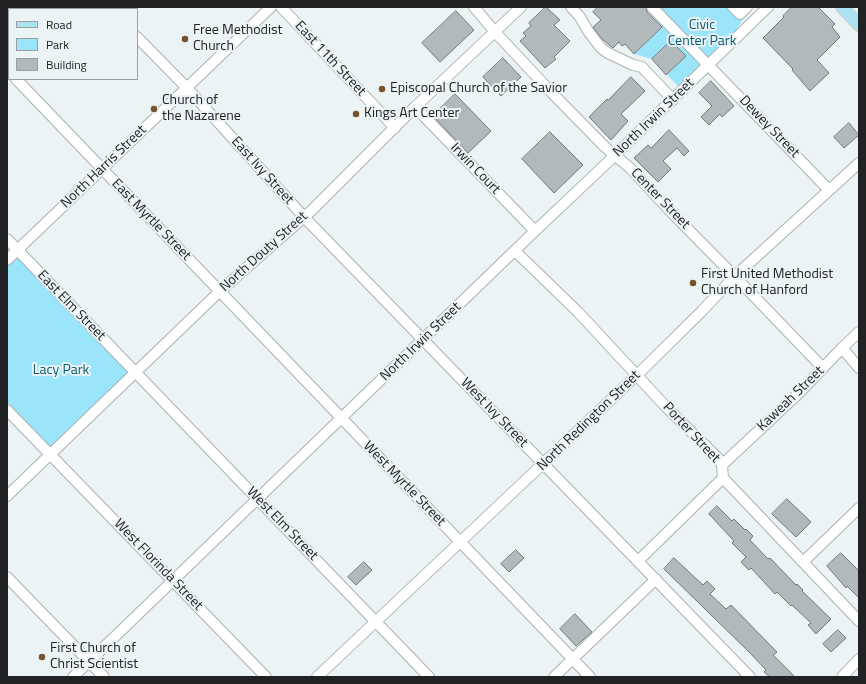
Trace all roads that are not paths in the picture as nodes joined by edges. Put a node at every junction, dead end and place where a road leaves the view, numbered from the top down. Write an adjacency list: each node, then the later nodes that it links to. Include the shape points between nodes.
1 (271, 7): 16 (street, North Harris Street)
2 (281, 7): 19 (street, East 11th Street)
3 (474, 7): 12 (street, Center Street)
4 (521, 7): 12 (street, North Douty Street)
5 (571, 7): 17 (street, via 601,48 642,67)
6 (733, 7): 7 (street, via 740,14)
7 (747, 7)
8 (768, 7): 14 (street, North Irwin Street)
9 (842, 7): 11 (main road)
10 (656, 8): 14 (street, Dewey Street)
11 (859, 25)
12 (495, 32): 18 (street, North Douty Street); 20 (street, Center Street)
13 (138, 38): 16 (street, East Ivy Street)
14 (709, 65): 17 (street, North Irwin Street); 23 (street, Dewey Street)
15 (17, 80): 22 (street, East Myrtle Street)
16 (187, 88): 22 (street, North Harris Street); 24 (street, East Ivy Street)
17 (673, 100): 20 (street, North Irwin Street)
18 (416, 107): 19 (street, North Douty Street); 25 (street, Irwin Court)
19 (395, 128): 24 (street, North Douty Street)
20 (615, 155): 25 (street, North Irwin Street); 30 (street, Center Street)
21 (859, 163): 23 (street, North Redington Street)
22 (102, 169): 27 (street, North Harris Street); 31 (street, East Myrtle Street)
23 (829, 190): 30 (street, North Redington Street)
24 (304, 217): 31 (street, North Douty Street); 33 (street, West Ivy Street)
25 (535, 231): 28 (street, North Irwin Street)
26 (7, 239): 27 (street, East Elm Street)
27 (17, 250): 29 (street, North Harris Street); 37 (street, East Elm Street)
28 (515, 251): 33 (street, North Irwin Street); 38 (street, Porter Street, via 578,312)
29 (7, 260)
30 (734, 277): 35 (street, Center Street); 38 (street, North Redington Street)
31 (219, 292): 37 (street, North Douty Street); 40 (street, West Myrtle Street)
32 (859, 332): 34 (street, Kaweah Street)
33 (423, 340): 40 (street, North Irwin Street); 42 (street, West Ivy Street)
34 (842, 348): 35 (street, Kaweah Street); 36 (street)
35 (823, 368): 43 (street, Kaweah Street)
36 (859, 368)
37 (136, 372): 41 (street, North Douty Street); 46 (street, West Elm Street)
38 (637, 376): 42 (street, North Redington Street); 43 (street, Porter Street)
39 (7, 410): 41 (street, West Florinda Street)
40 (341, 419): 46 (street, North Irwin Street); 48 (street, West Myrtle Street)
41 (51, 454): 45 (street, North Douty Street); 52 (street, West Florinda Street)
42 (544, 464): 48 (street, North Redington Street); 49 (street, West Ivy Street)
43 (722, 465): 44 (street, Porter Street)
44 (723, 478): 49 (street); 50 (street, Porter Street)
45 (7, 496)
46 (258, 499): 52 (street, North Irwin Street); 55 (street, West Elm Street)
47 (859, 508): 50 (street)
48 (460, 542): 55 (street, North Redington Street); 56 (street, West Myrtle Street)
49 (638, 561): 53 (street, West Ivy Street)
50 (803, 562): 54 (street, Porter Street)
51 (7, 576): 58 (street)
52 (173, 580): 58 (street, North Irwin Street); 61 (street, West Florinda Street)
53 (656, 580): 56 (street); 66 (street, West Ivy Street)
54 (859, 620)
55 (376, 622): 62 (street, North Redington Street); 63 (street, West Elm Street)
56 (572, 659): 64 (street); 65 (street, West Myrtle Street)
57 (859, 659): 67 (street)
58 (89, 661): 59 (street, North Irwin Street); 60 (street)
59 (73, 677)
60 (104, 677)
61 (266, 677)
62 (318, 677)
63 (429, 677)
64 (554, 677)
65 (590, 677)
66 (750, 677)
67 (842, 677)

